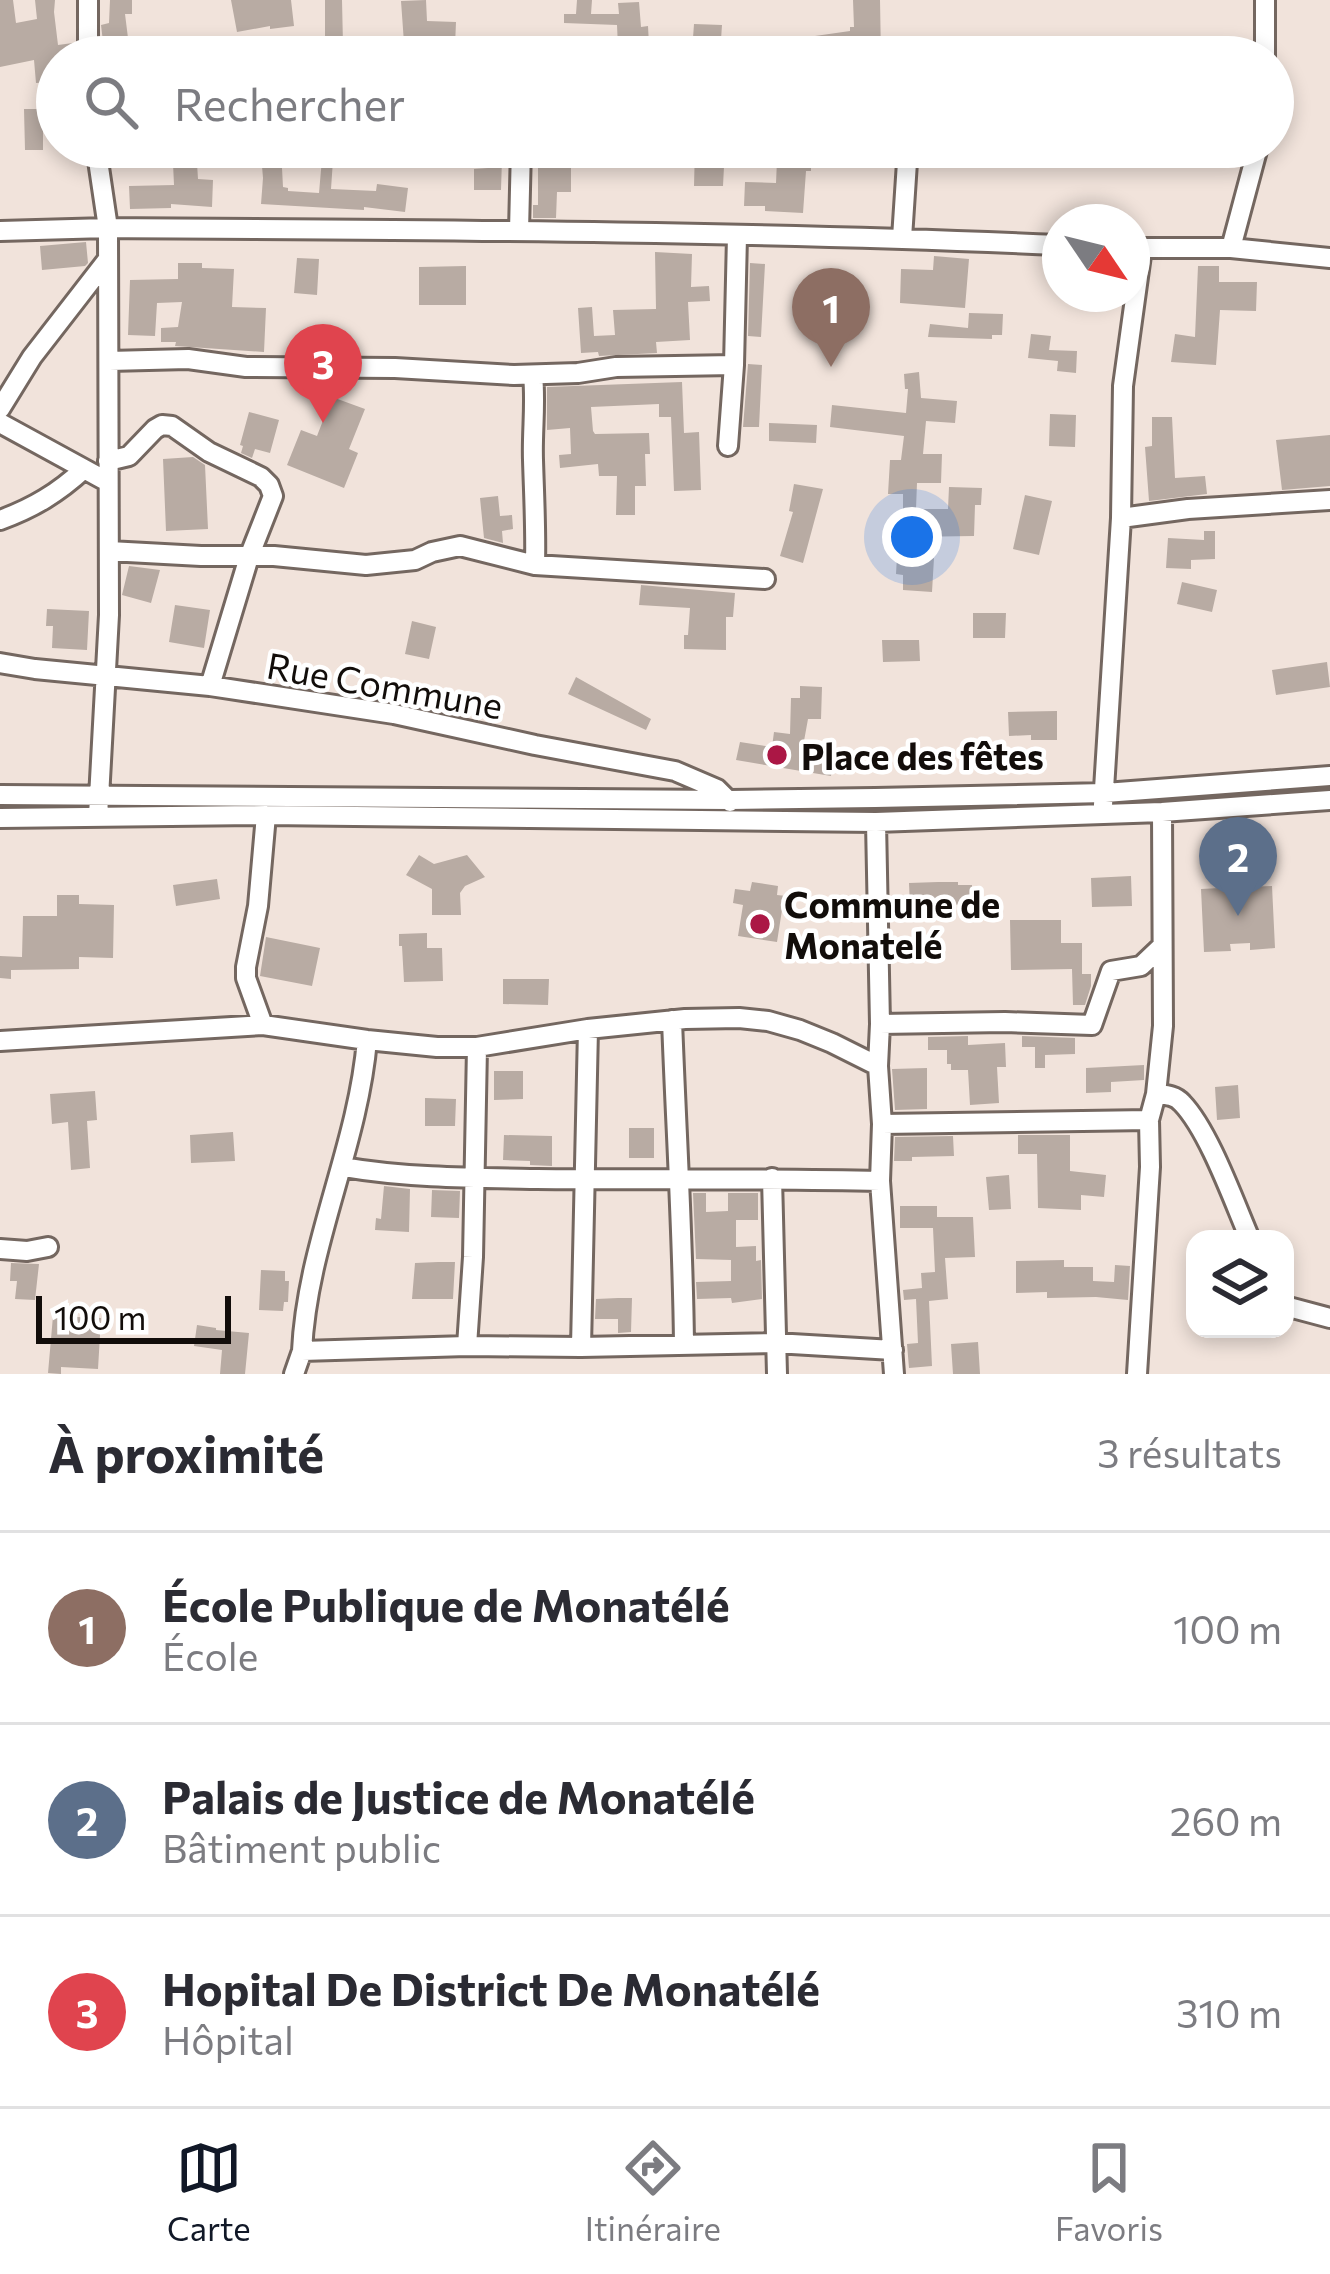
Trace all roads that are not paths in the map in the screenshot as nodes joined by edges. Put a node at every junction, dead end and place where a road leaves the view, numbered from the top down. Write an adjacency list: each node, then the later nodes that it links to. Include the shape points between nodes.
1 (88, 0): 3 (street)
2 (1265, 0): 4 (street)
3 (88, 36)
4 (1264, 36)
5 (99, 168): 9 (street)
6 (520, 168): 11 (street)
7 (907, 168): 13 (street)
8 (1252, 168): 16 (street)
9 (108, 228): 10 (street); 11 (street); 18 (street)
10 (0, 231)
11 (519, 231): 12 (street)
12 (737, 236): 13 (street); 21 (street)
13 (902, 238): 14 (street)
14 (1042, 243)
15 (1150, 248): 16 (street)
16 (1231, 248): 17 (street)
17 (1330, 258)
18 (108, 259): 20 (street); 23 (street)
19 (1131, 312): 30 (street)
20 (109, 361): 22 (street); 26 (street)
21 (734, 365): 22 (street); 25 (street)
22 (533, 375): 34 (street)
23 (0, 409)
24 (0, 423): 27 (street)
25 (728, 446)
26 (108, 461): 28 (street); 33 (street, via 125,458 155,428 172,426 261,477 273,496)
27 (84, 469): 28 (street); 31 (street, via 43,502)
28 (108, 482): 32 (street)
29 (1330, 500): 30 (street)
30 (1121, 518): 40 (street)
31 (0, 520)
32 (109, 551): 33 (street); 37 (street)
33 (248, 557): 34 (street, via 394,564 460,546); 38 (street)
34 (535, 565): 35 (street)
35 (765, 579)
36 (0, 663): 37 (street, Rue Commune)
37 (108, 675): 38 (street, Rue Commune); 43 (street)
38 (210, 686): 45 (street, Rue Commune, via 675,771 698,778)
39 (1330, 776): 40 (street)
40 (1105, 793): 45 (street); 47 (street)
41 (0, 795): 43 (street)
42 (1330, 800): 46 (street)
43 (99, 806): 44 (street, via 259,795); 48 (street); 49 (street)
44 (436, 808): 45 (street); 48 (street)
45 (729, 810): 50 (street)
46 (1162, 812): 47 (street); 51 (street)
47 (1102, 813): 50 (street)
48 (266, 815): 54 (street, via 246,978)
49 (0, 818)
50 (876, 822): 53 (street)
51 (1161, 946): 53 (street, via 1141,966 1111,971 1092,1025); 60 (street)
52 (672, 1021): 55 (street); 59 (street, via 768,1021); 67 (street)
53 (880, 1024): 59 (street)
54 (263, 1025): 56 (street); 57 (street)
55 (589, 1029): 58 (street); 66 (street)
56 (367, 1040): 58 (street); 63 (street)
57 (0, 1041)
58 (477, 1048): 64 (street)
59 (878, 1066): 62 (street)
60 (1156, 1094): 61 (street); 69 (street, via 1183,1103)
61 (1150, 1120): 62 (street); 83 (street)
62 (882, 1124): 68 (street)
63 (343, 1167): 64 (street); 79 (street, via 310,1282)
64 (473, 1178): 66 (street); 76 (street)
65 (772, 1178): 67 (street); 68 (street); 74 (street)
66 (585, 1179): 67 (street); 77 (street)
67 (678, 1181): 75 (street)
68 (880, 1181): 78 (street)
69 (1246, 1230)
70 (48, 1247): 71 (street)
71 (0, 1249)
72 (1294, 1308): 73 (street)
73 (1330, 1318)
74 (776, 1343): 75 (street); 78 (street); 81 (street)
75 (684, 1345): 77 (street)
76 (467, 1346): 77 (street); 79 (street)
77 (580, 1347)
78 (893, 1350): 82 (street)
79 (302, 1351): 80 (street)
80 (294, 1374)
81 (777, 1374)
82 (894, 1374)
83 (1137, 1374)

